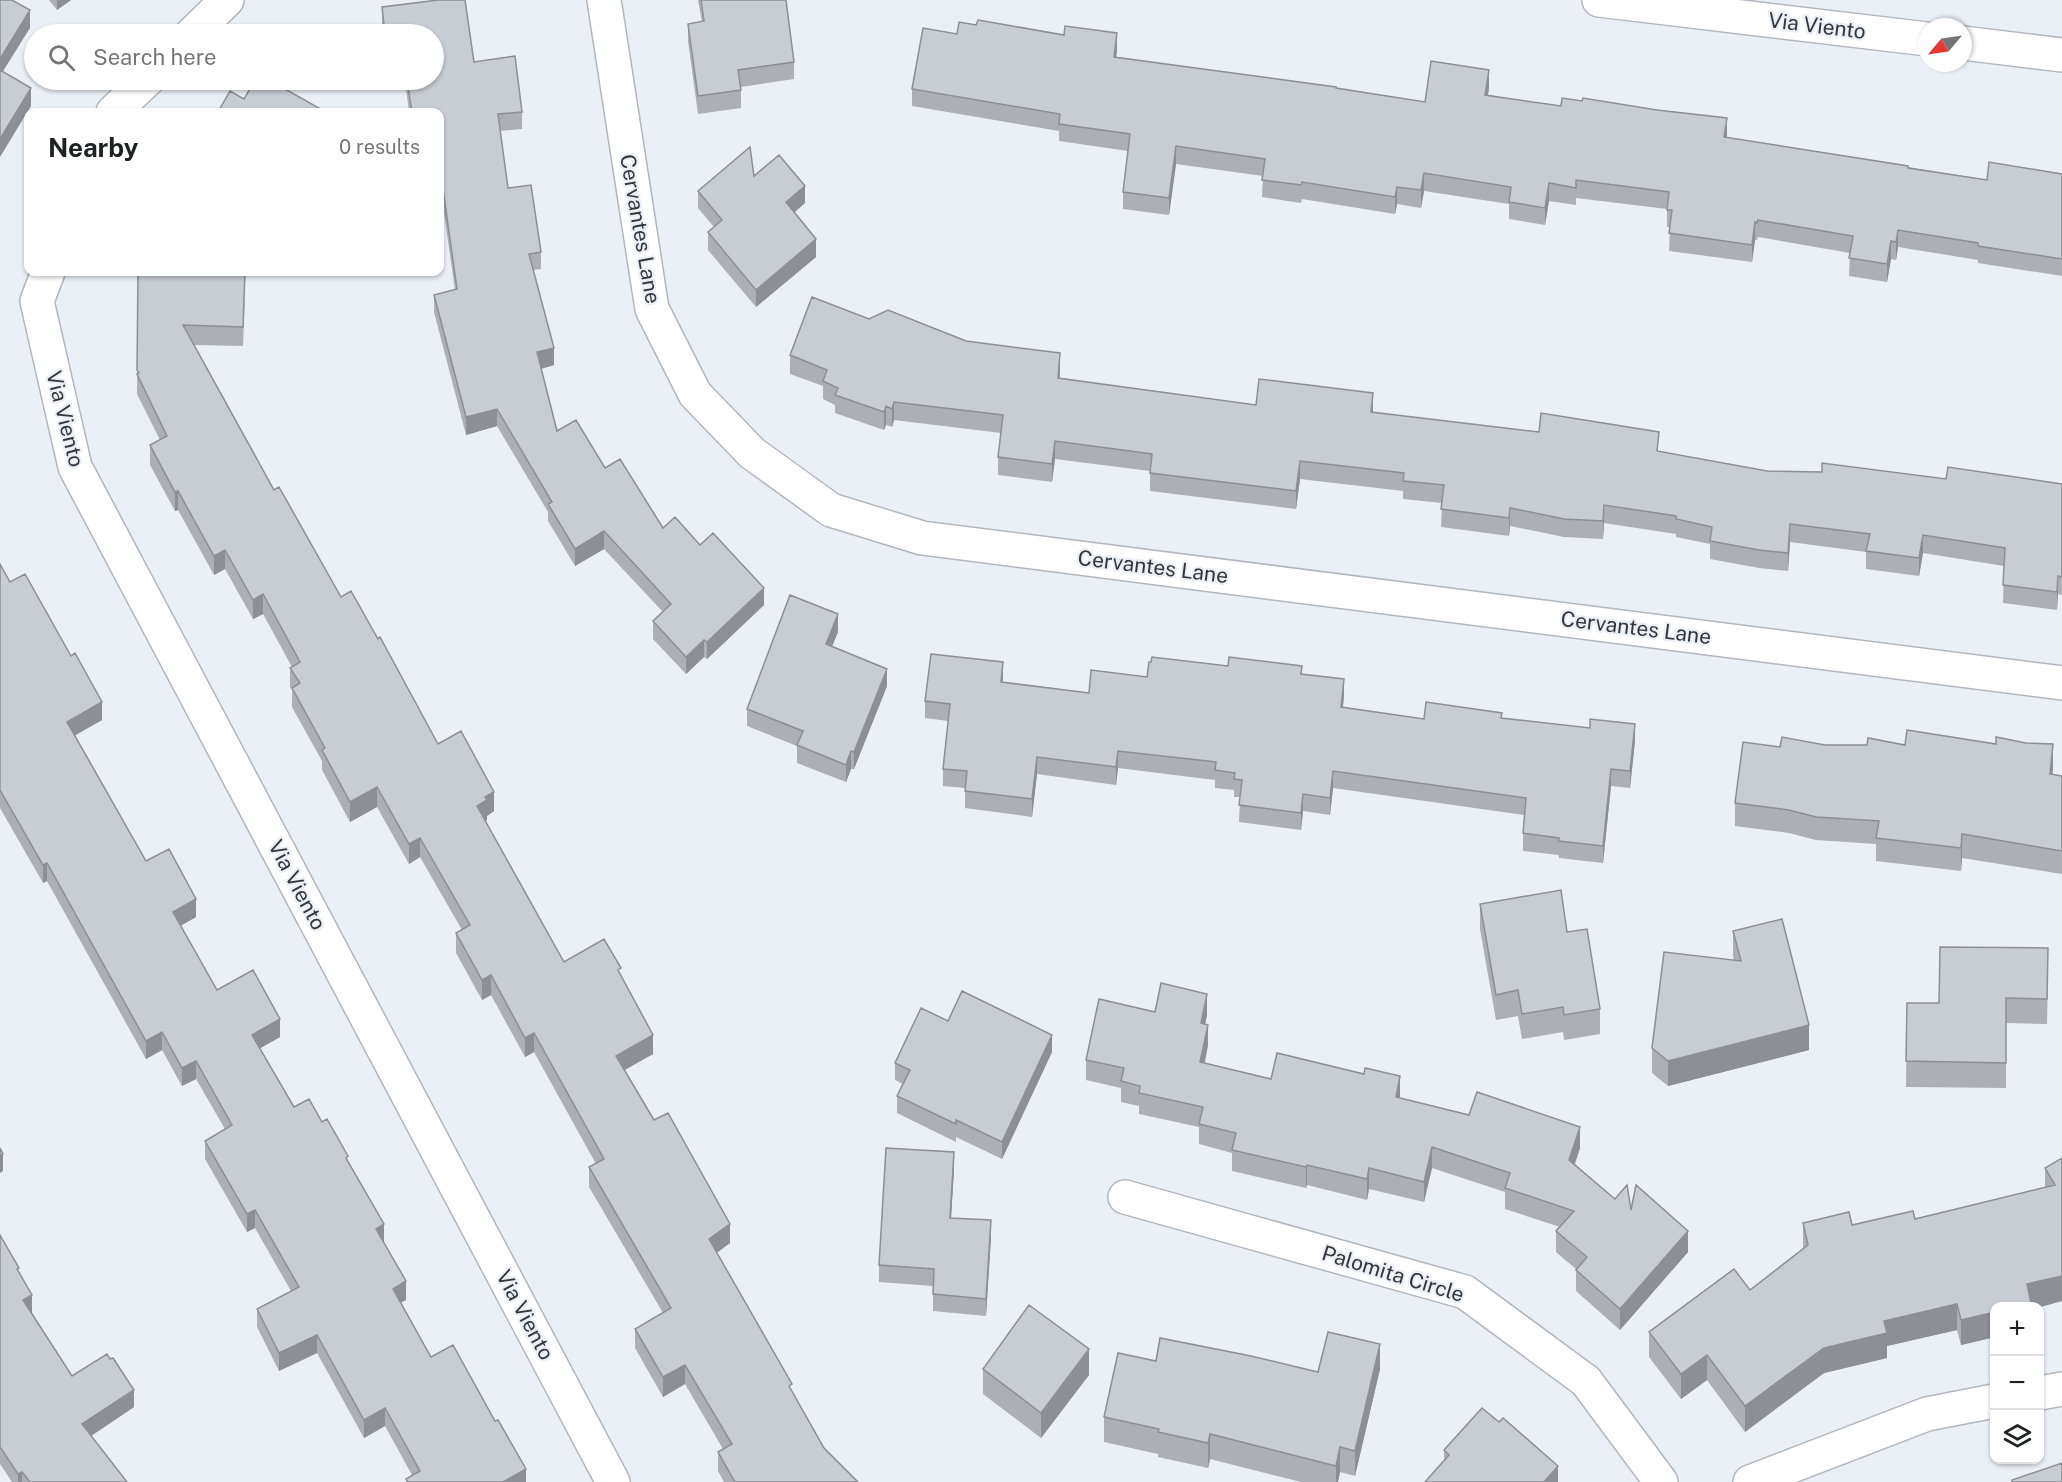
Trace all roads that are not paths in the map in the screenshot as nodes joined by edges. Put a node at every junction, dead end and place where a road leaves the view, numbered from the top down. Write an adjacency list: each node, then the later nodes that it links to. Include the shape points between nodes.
1 (227, 0): 4 (street)
2 (604, 0): 11 (street, Cervantes Lane, via 652,309 695,394 752,453 831,510 922,538)
3 (1599, 0): 5 (street, Via Viento)
4 (202, 24)
5 (1918, 38)
6 (1972, 44): 7 (street)
7 (2062, 55)
8 (136, 90): 9 (street)
9 (117, 108)
10 (46, 276): 16 (street, Via Viento, via 37,301 75,467)
11 (2062, 683)
12 (1125, 1197): 17 (street, Palomita Circle, via 1465,1292 1586,1381)
13 (2062, 1389): 14 (street)
14 (2044, 1392)
15 (1990, 1402): 18 (street, via 1928,1414)
16 (613, 1482)
17 (1661, 1482)
18 (1750, 1482)

